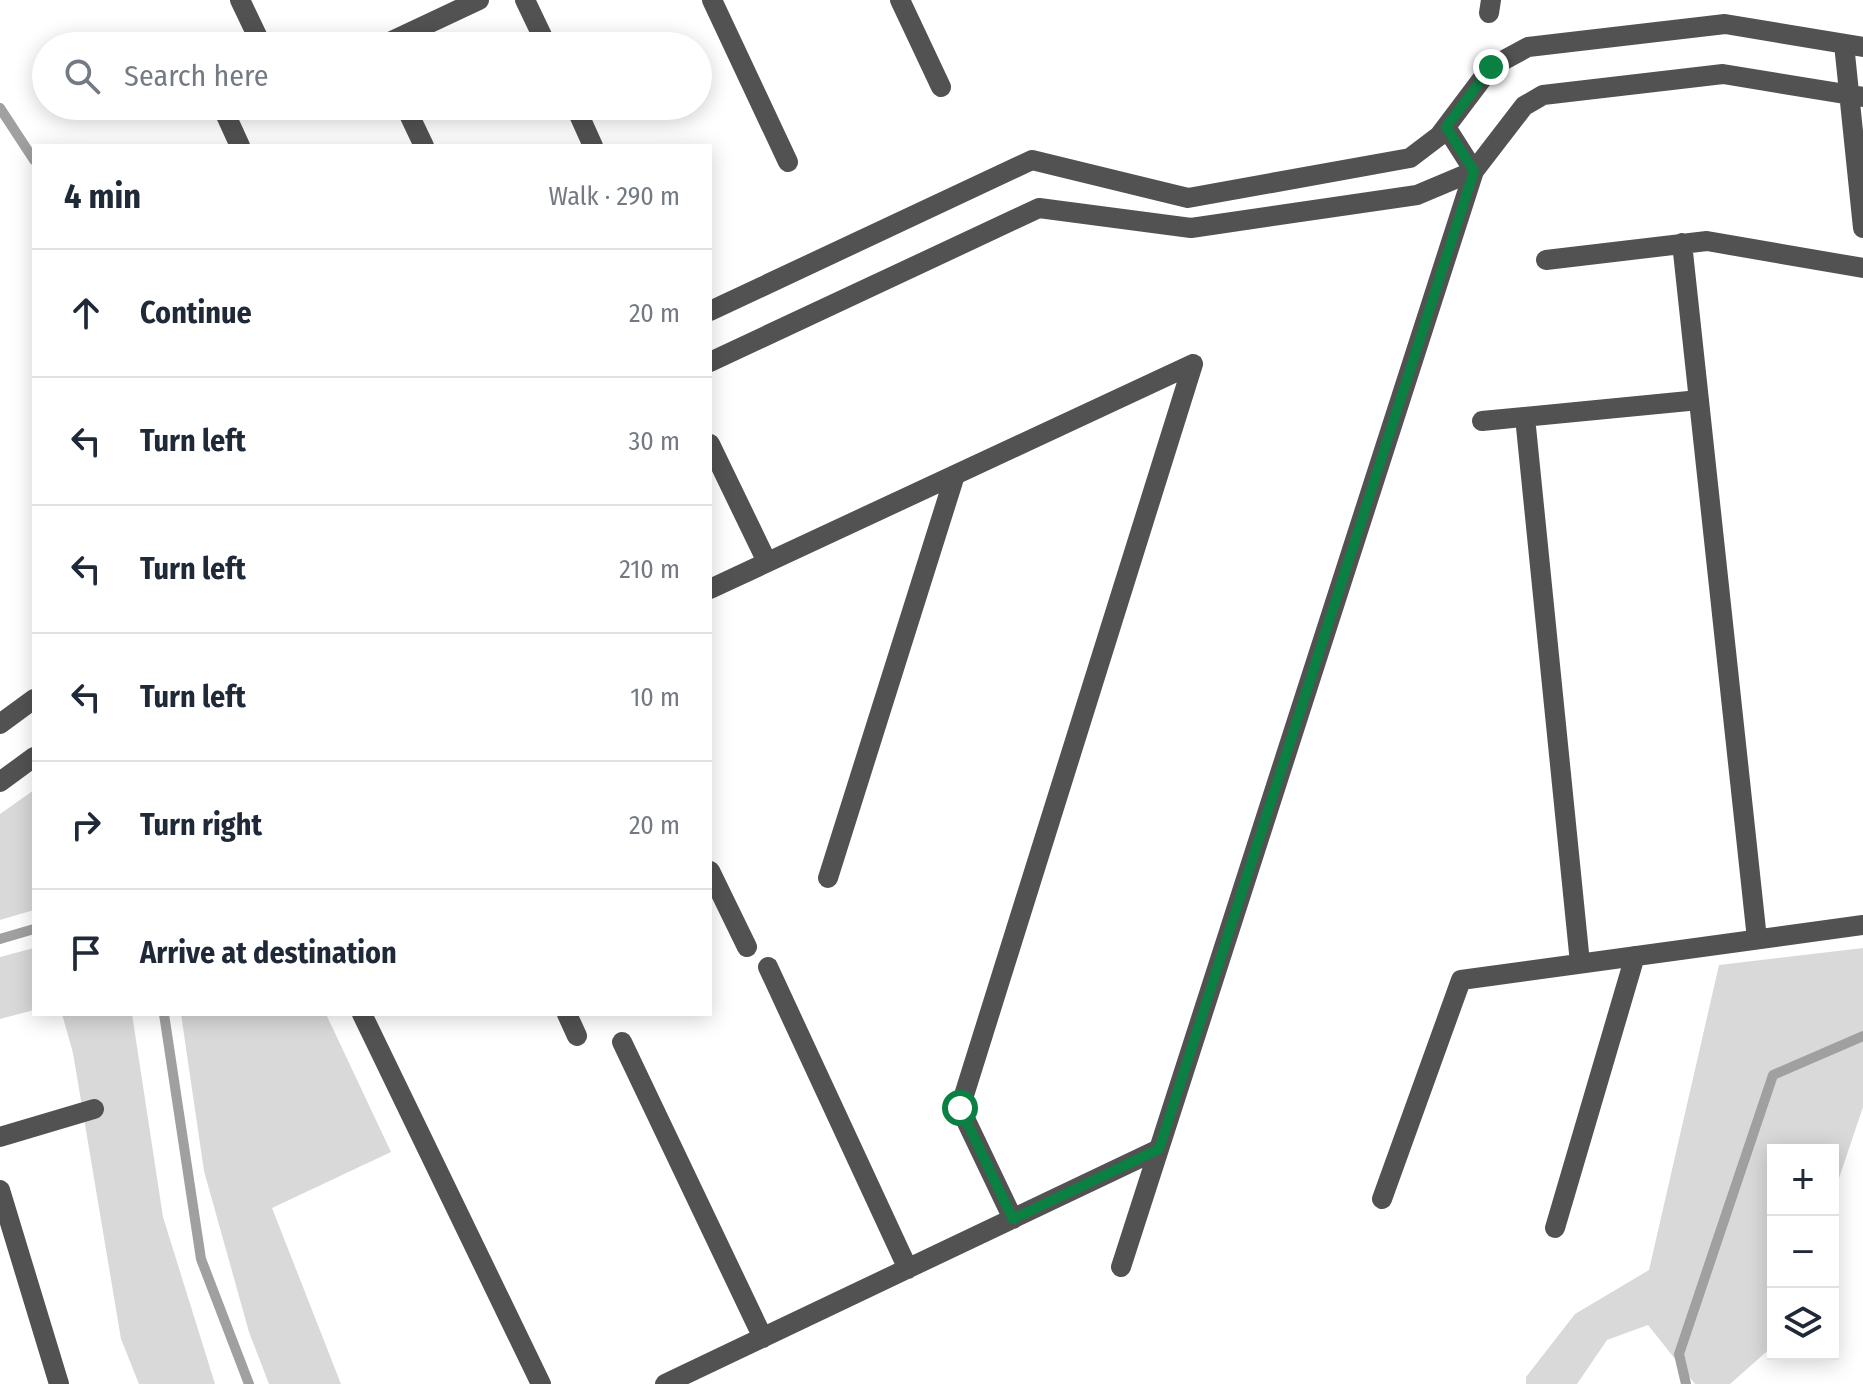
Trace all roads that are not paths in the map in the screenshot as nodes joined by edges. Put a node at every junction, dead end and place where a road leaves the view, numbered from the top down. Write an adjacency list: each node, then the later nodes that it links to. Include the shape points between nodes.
1 (240, 0): 6 (street)
2 (479, 0): 7 (street)
3 (525, 0): 8 (street)
4 (712, 0): 19 (street)
5 (900, 0): 10 (street)
6 (255, 32)
7 (411, 32)
8 (540, 32)
9 (1853, 45): 11 (street); 15 (street, via 1725,24 1528,47 1491,67)
10 (941, 87)
11 (1856, 96): 20 (street, via 1723,74 1543,95 1524,106); 21 (street)
12 (228, 120): 16 (street)
13 (412, 120): 17 (street)
14 (581, 120): 18 (street)
15 (1446, 127): 20 (street); 25 (street, via 1410,158 1188,198 1032,160)
16 (239, 144)
17 (423, 144)
18 (592, 144)
19 (788, 162)
20 (1474, 171): 26 (street, via 1417,195 1191,228 1039,208); 52 (street)
21 (1863, 228)
22 (1682, 243): 23 (street); 24 (street, via 1707,241); 27 (street)
23 (1546, 260)
24 (1863, 268)
25 (712, 310)
26 (712, 361)
27 (1699, 400): 28 (street); 41 (street)
28 (1525, 417): 29 (street); 44 (street)
29 (1482, 421)
30 (712, 448): 32 (street)
31 (955, 475): 32 (street); 39 (street); 55 (street, via 1193,364 960,1108)
32 (767, 562): 33 (street)
33 (712, 586)
34 (32, 700): 35 (street)
35 (0, 724)
36 (32, 758): 37 (street)
37 (0, 782)
38 (712, 875): 42 (street)
39 (828, 878)
40 (1863, 925): 41 (street)
41 (1757, 939): 43 (street)
42 (747, 947)
43 (1635, 956): 44 (street); 56 (street)
44 (1580, 963): 54 (street, via 1461,980)
45 (768, 967): 58 (street)
46 (363, 1016): 61 (street)
47 (568, 1016): 48 (street)
48 (577, 1036)
49 (622, 1042): 59 (street)
50 (94, 1109): 51 (street)
51 (0, 1137)
52 (1159, 1149): 55 (street); 57 (street)
53 (0, 1190): 60 (street)
54 (1382, 1199)
55 (1013, 1219): 58 (street)
56 (1555, 1228)
57 (1121, 1267)
58 (908, 1269): 59 (street)
59 (763, 1338): 62 (street)
60 (59, 1384)
61 (541, 1384)
62 (665, 1384)

